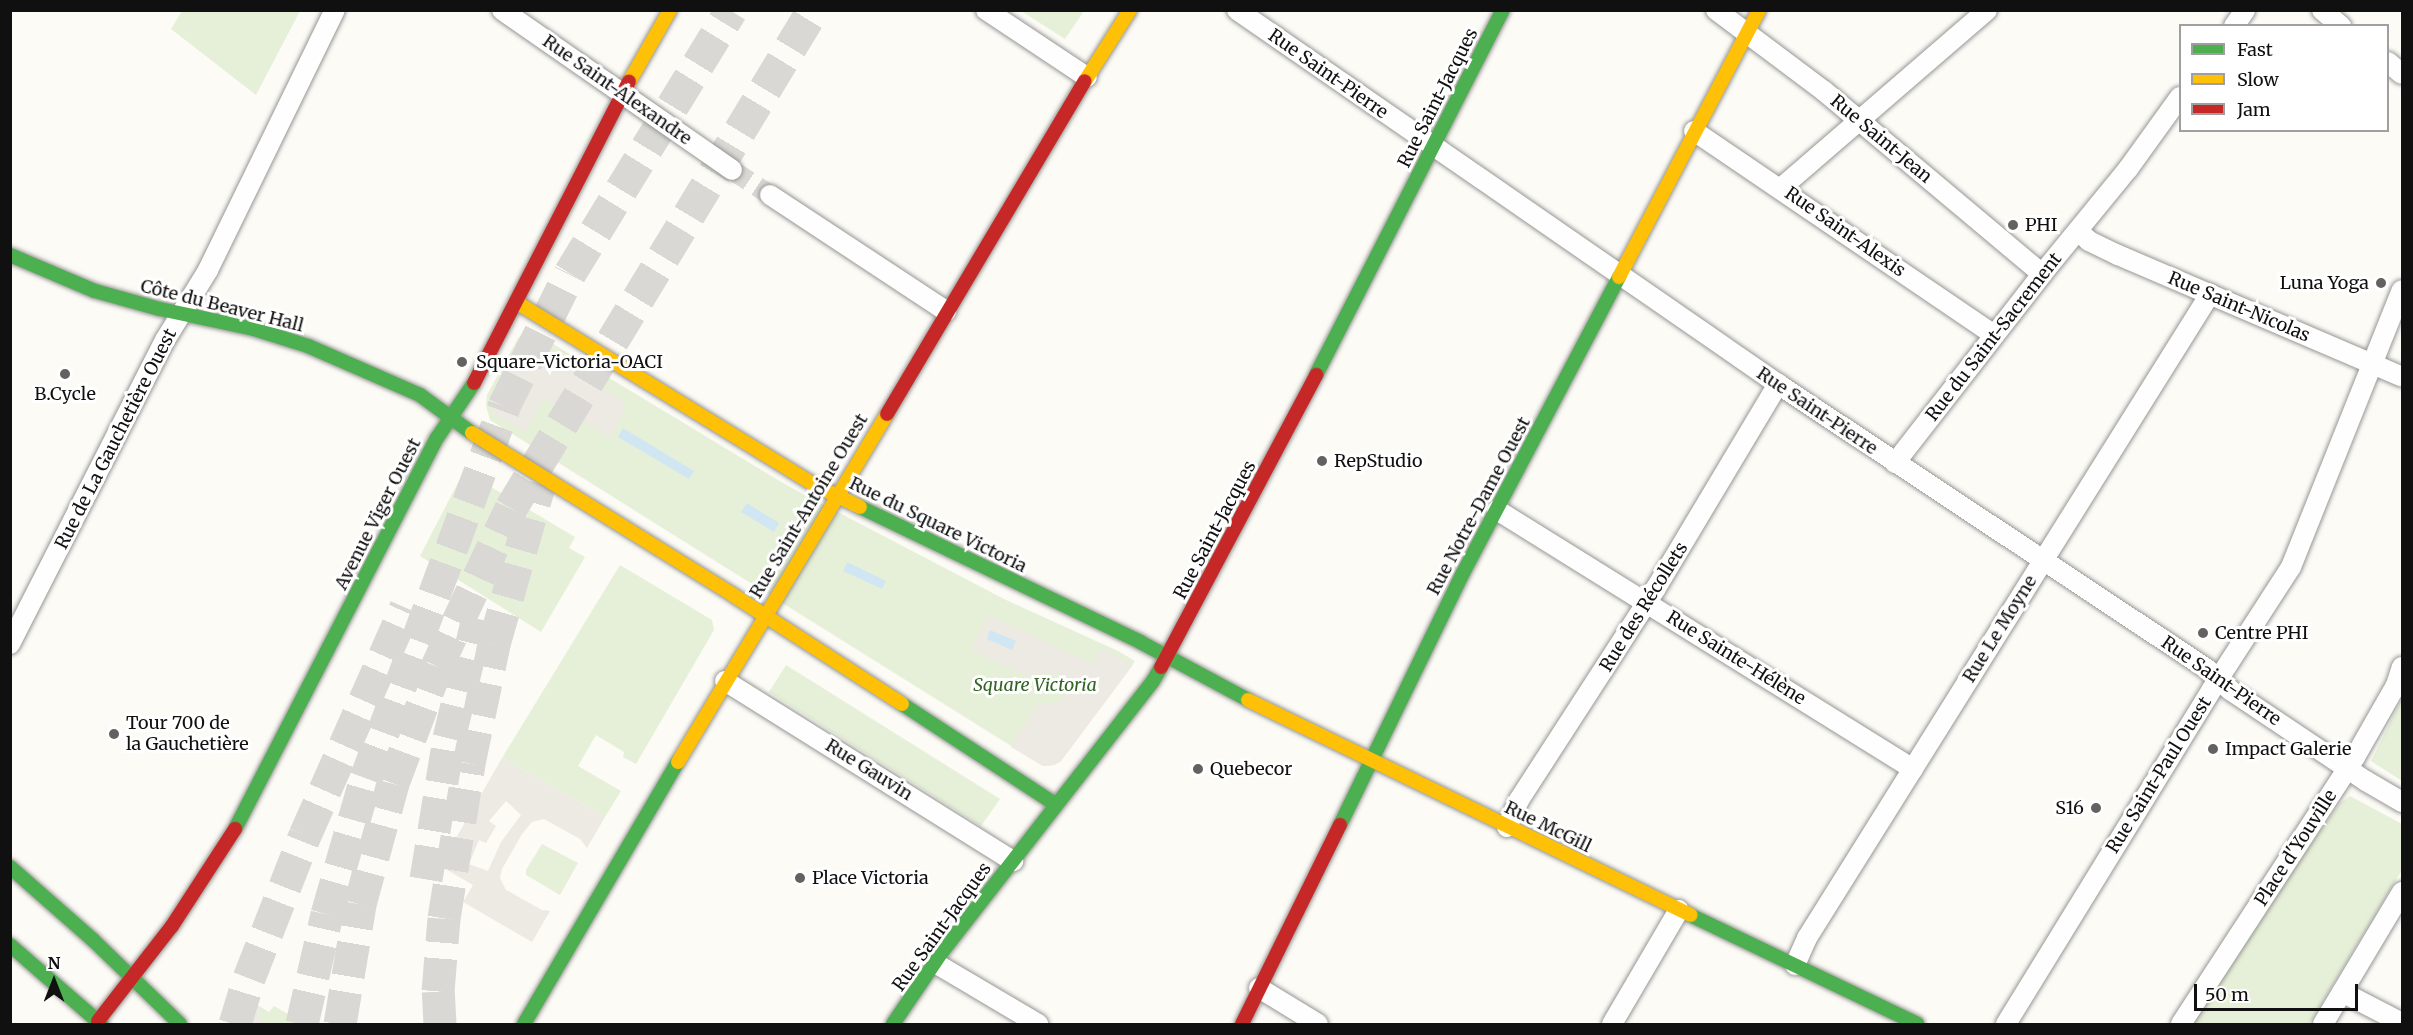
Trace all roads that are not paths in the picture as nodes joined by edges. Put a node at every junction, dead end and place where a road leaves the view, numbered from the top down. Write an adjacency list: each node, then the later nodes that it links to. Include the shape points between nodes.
1 (335, 10): 35 (street, Rue de La Gauchetière Ouest, via 208,270)
2 (502, 10): 19 (street, Rue Saint-Alexandre)
3 (670, 10): 19 (street, Avenue Viger Ouest)
4 (986, 10): 18 (street)
5 (1130, 10): 18 (street, Rue Saint-Antoine Ouest)
6 (1237, 10): 23 (street, Rue Saint-Pierre)
7 (1503, 10): 23 (street, Rue Saint-Jacques)
8 (1716, 10): 15 (street, Rue Saint-Jean)
9 (1759, 10): 15 (street, Rue Notre-Dame Ouest)
10 (1987, 10): 21 (street)
11 (2245, 10): 13 (street)
12 (2322, 10): 14 (street)
13 (2235, 24)
14 (2339, 24)
15 (1747, 33): 21 (street, Rue Saint-Jean); 22 (street, Rue Notre-Dame Ouest)
16 (2389, 63): 17 (street)
17 (2403, 74)
18 (1087, 76): 34 (street, Rue Saint-Antoine Ouest)
19 (622, 94): 24 (street, Rue Saint-Alexandre); 33 (street, Avenue Viger Ouest)
20 (2179, 100): 27 (street, Rue du Saint-Sacrement)
21 (1858, 120): 25 (street); 29 (street, Rue Saint-Jean)
22 (1694, 131): 25 (street, Rue Saint-Alexis); 30 (street, Rue Notre-Dame Ouest)
23 (1432, 147): 30 (street, Rue Saint-Pierre); 48 (street, Rue Saint-Jacques)
24 (732, 170)
25 (1781, 188): 36 (street, Rue Saint-Alexis)
26 (770, 195): 34 (street)
27 (2078, 231): 29 (street, Rue du Saint-Sacrement); 32 (street, Rue Saint-Nicolas, via 2098,246)
28 (10, 255): 35 (street, Côte du Beaver Hall, via 80,285)
29 (2042, 274): 36 (street, Rue du Saint-Sacrement)
30 (1620, 276): 39 (street, Rue Saint-Pierre); 43 (street, Rue Notre-Dame Ouest)
31 (2403, 290): 37 (street, Rue Saint-Paul Ouest)
32 (2210, 294): 37 (street, Rue Saint-Nicolas); 44 (street, Rue Le Moyne)
33 (516, 302): 40 (street, Avenue Viger Ouest); 42 (street, Rue du Square Victoria, via 773,461)
34 (946, 311): 42 (street, Rue Saint-Antoine Ouest)
35 (182, 313): 40 (street, Côte du Beaver Hall, via 308,346 420,395); 47 (street, Rue de La Gauchetière Ouest)
36 (1994, 335): 41 (street, Rue du Saint-Sacrement)
37 (2373, 364): 38 (street, Rue Saint-Nicolas); 50 (street, Rue Saint-Paul Ouest, via 2291,567)
38 (2403, 377)
39 (1778, 384): 41 (street, Rue Saint-Pierre); 45 (street, Rue des Récollets)
40 (452, 417): 46 (street, via 473,434); 65 (street, Avenue Viger Ouest, via 437,438 243,816)
41 (1895, 463): 44 (street, Rue Saint-Pierre)
42 (838, 496): 46 (street, Rue Saint-Antoine Ouest); 48 (street, Rue du Square Victoria)
43 (1497, 510): 45 (street, Rue Sainte-Hélène); 52 (street, Rue Notre-Dame Ouest)
44 (2044, 560): 50 (street, Rue Saint-Pierre); 54 (street, Rue Le Moyne)
45 (1646, 602): 54 (street, Rue Sainte-Hélène); 57 (street, Rue des Récollets, via 1519,800)
46 (764, 616): 51 (street, Rue Saint-Antoine Ouest); 56 (street)
47 (10, 644)
48 (1167, 657): 52 (street, Rue McGill); 56 (street, Rue Saint-Jacques, via 1153,681)
49 (2403, 667): 53 (street, Place d'Youville)
50 (2219, 680): 53 (street, Rue Saint-Pierre); 78 (street, Rue Saint-Paul Ouest)
51 (725, 681): 58 (street, Rue Gauvin); 71 (street, Rue Saint-Antoine Ouest)
52 (1371, 762): 57 (street, Rue McGill); 66 (street, Rue Notre-Dame Ouest)
53 (2348, 769): 55 (street, Rue Saint-Pierre); 79 (street, Place d'Youville)
54 (1913, 770): 64 (street, Rue Le Moyne, via 1807,939)
55 (2403, 802)
56 (1055, 804): 58 (street, Rue Saint-Jacques)
57 (1507, 827): 61 (street, Rue McGill)
58 (1013, 861): 63 (street, Rue Saint-Jacques)
59 (10, 867): 65 (street)
60 (2403, 892): 67 (street)
61 (1679, 910): 64 (street, Rue McGill); 76 (street)
62 (10, 945): 68 (street)
63 (935, 963): 72 (street, Rue Saint-Jacques); 73 (street)
64 (1795, 965): 77 (street, Rue McGill)
65 (133, 979): 68 (street, Avenue Viger Ouest); 70 (street)
66 (1259, 988): 74 (street, Rue Notre-Dame Ouest); 75 (street)
67 (2342, 992): 69 (street); 80 (street)
68 (99, 1023)
69 (2403, 1023)
70 (180, 1024)
71 (524, 1024)
72 (893, 1024)
73 (1038, 1024)
74 (1242, 1024)
75 (1318, 1024)
76 (1612, 1024)
77 (1917, 1024)
78 (2006, 1024)
79 (2181, 1024)
80 (2323, 1024)

